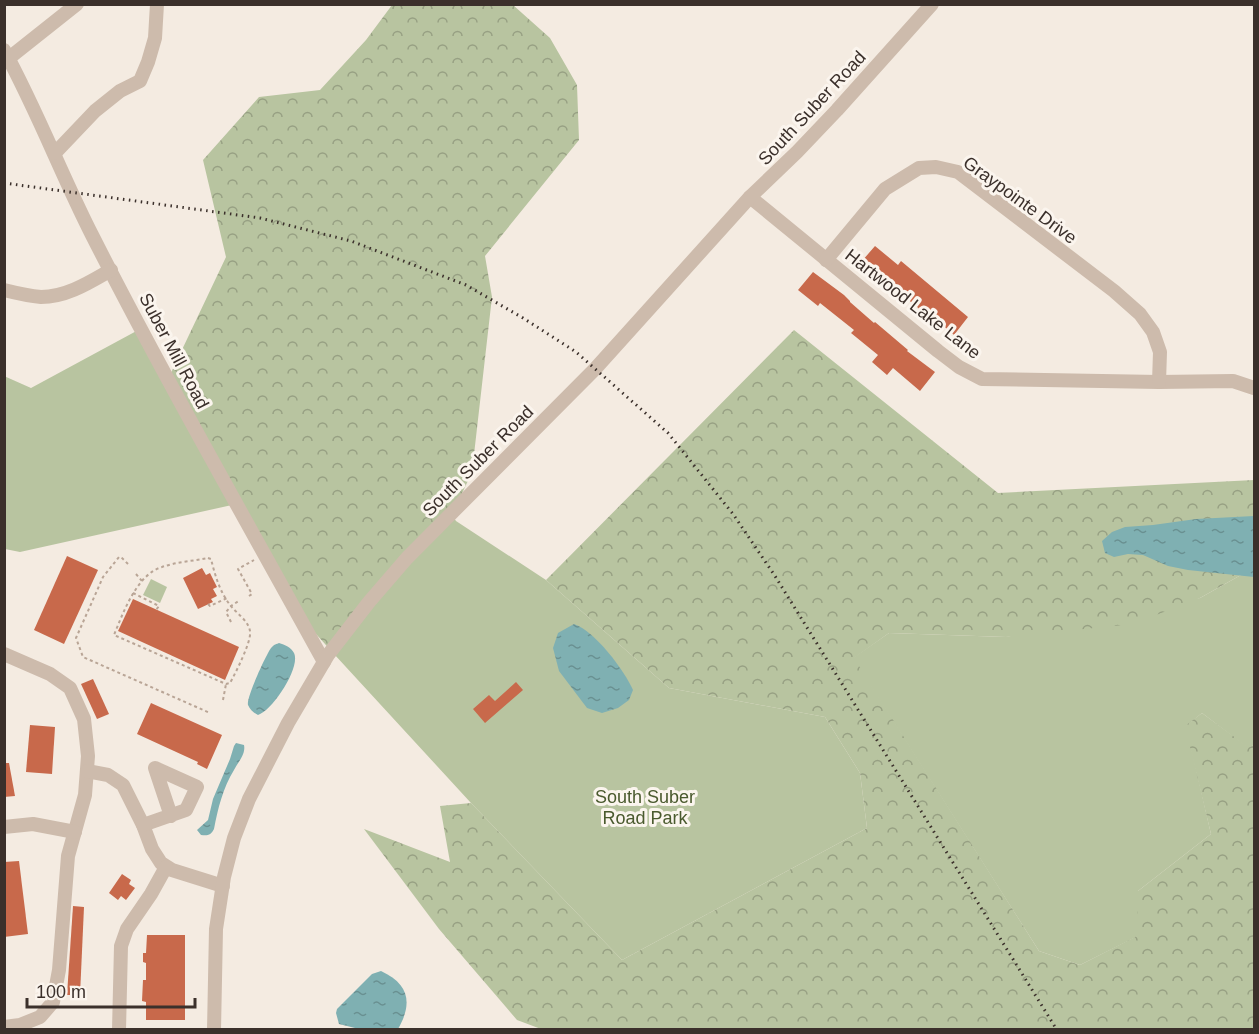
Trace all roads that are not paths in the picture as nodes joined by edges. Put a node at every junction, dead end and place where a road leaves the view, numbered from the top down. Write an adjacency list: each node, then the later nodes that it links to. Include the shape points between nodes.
1 (77, 4): 4 (street)
2 (157, 4): 5 (street, via 155,38 140,81 95,111)
3 (932, 4): 6 (street, South Suber Road, via 837,110)
4 (7, 54): 5 (street, Suber Mill Road)
5 (55, 153): 8 (street, Suber Mill Road)
6 (750, 197): 7 (street, Hartwood Lake Lane); 13 (street, South Suber Road, via 595,369 408,558)
7 (826, 260): 10 (street, Hartwood Lake Lane, via 938,351 982,379); 10 (street, Graypointe Drive, via 885,189 919,168 958,172 1140,314 1154,332 1160,352)
8 (111, 270): 9 (street, via 69,292 52,296); 13 (street, Suber Mill Road)
9 (4, 290)
10 (1159, 382): 11 (street, Hartwood Lake Lane, via 1233,381)
11 (1254, 388)
12 (4, 654): 14 (street, via 50,674 70,688 84,718)
13 (324, 662): 20 (street, South Suber Road, via 249,800 234,838)
14 (87, 771): 16 (street, via 108,775 123,785); 18 (street)
15 (171, 816): 16 (street)
16 (143, 825): 19 (street, via 152,849)
17 (4, 827): 18 (street, via 33,824)
18 (75, 832): 21 (street, via 68,856 54,1002 40,1017)
19 (166, 867): 20 (street); 22 (street, via 127,929 121,946)
20 (223, 885): 23 (street, South Suber Road, via 216,929)
21 (4, 1027)
22 (119, 1029)
23 (214, 1029)

